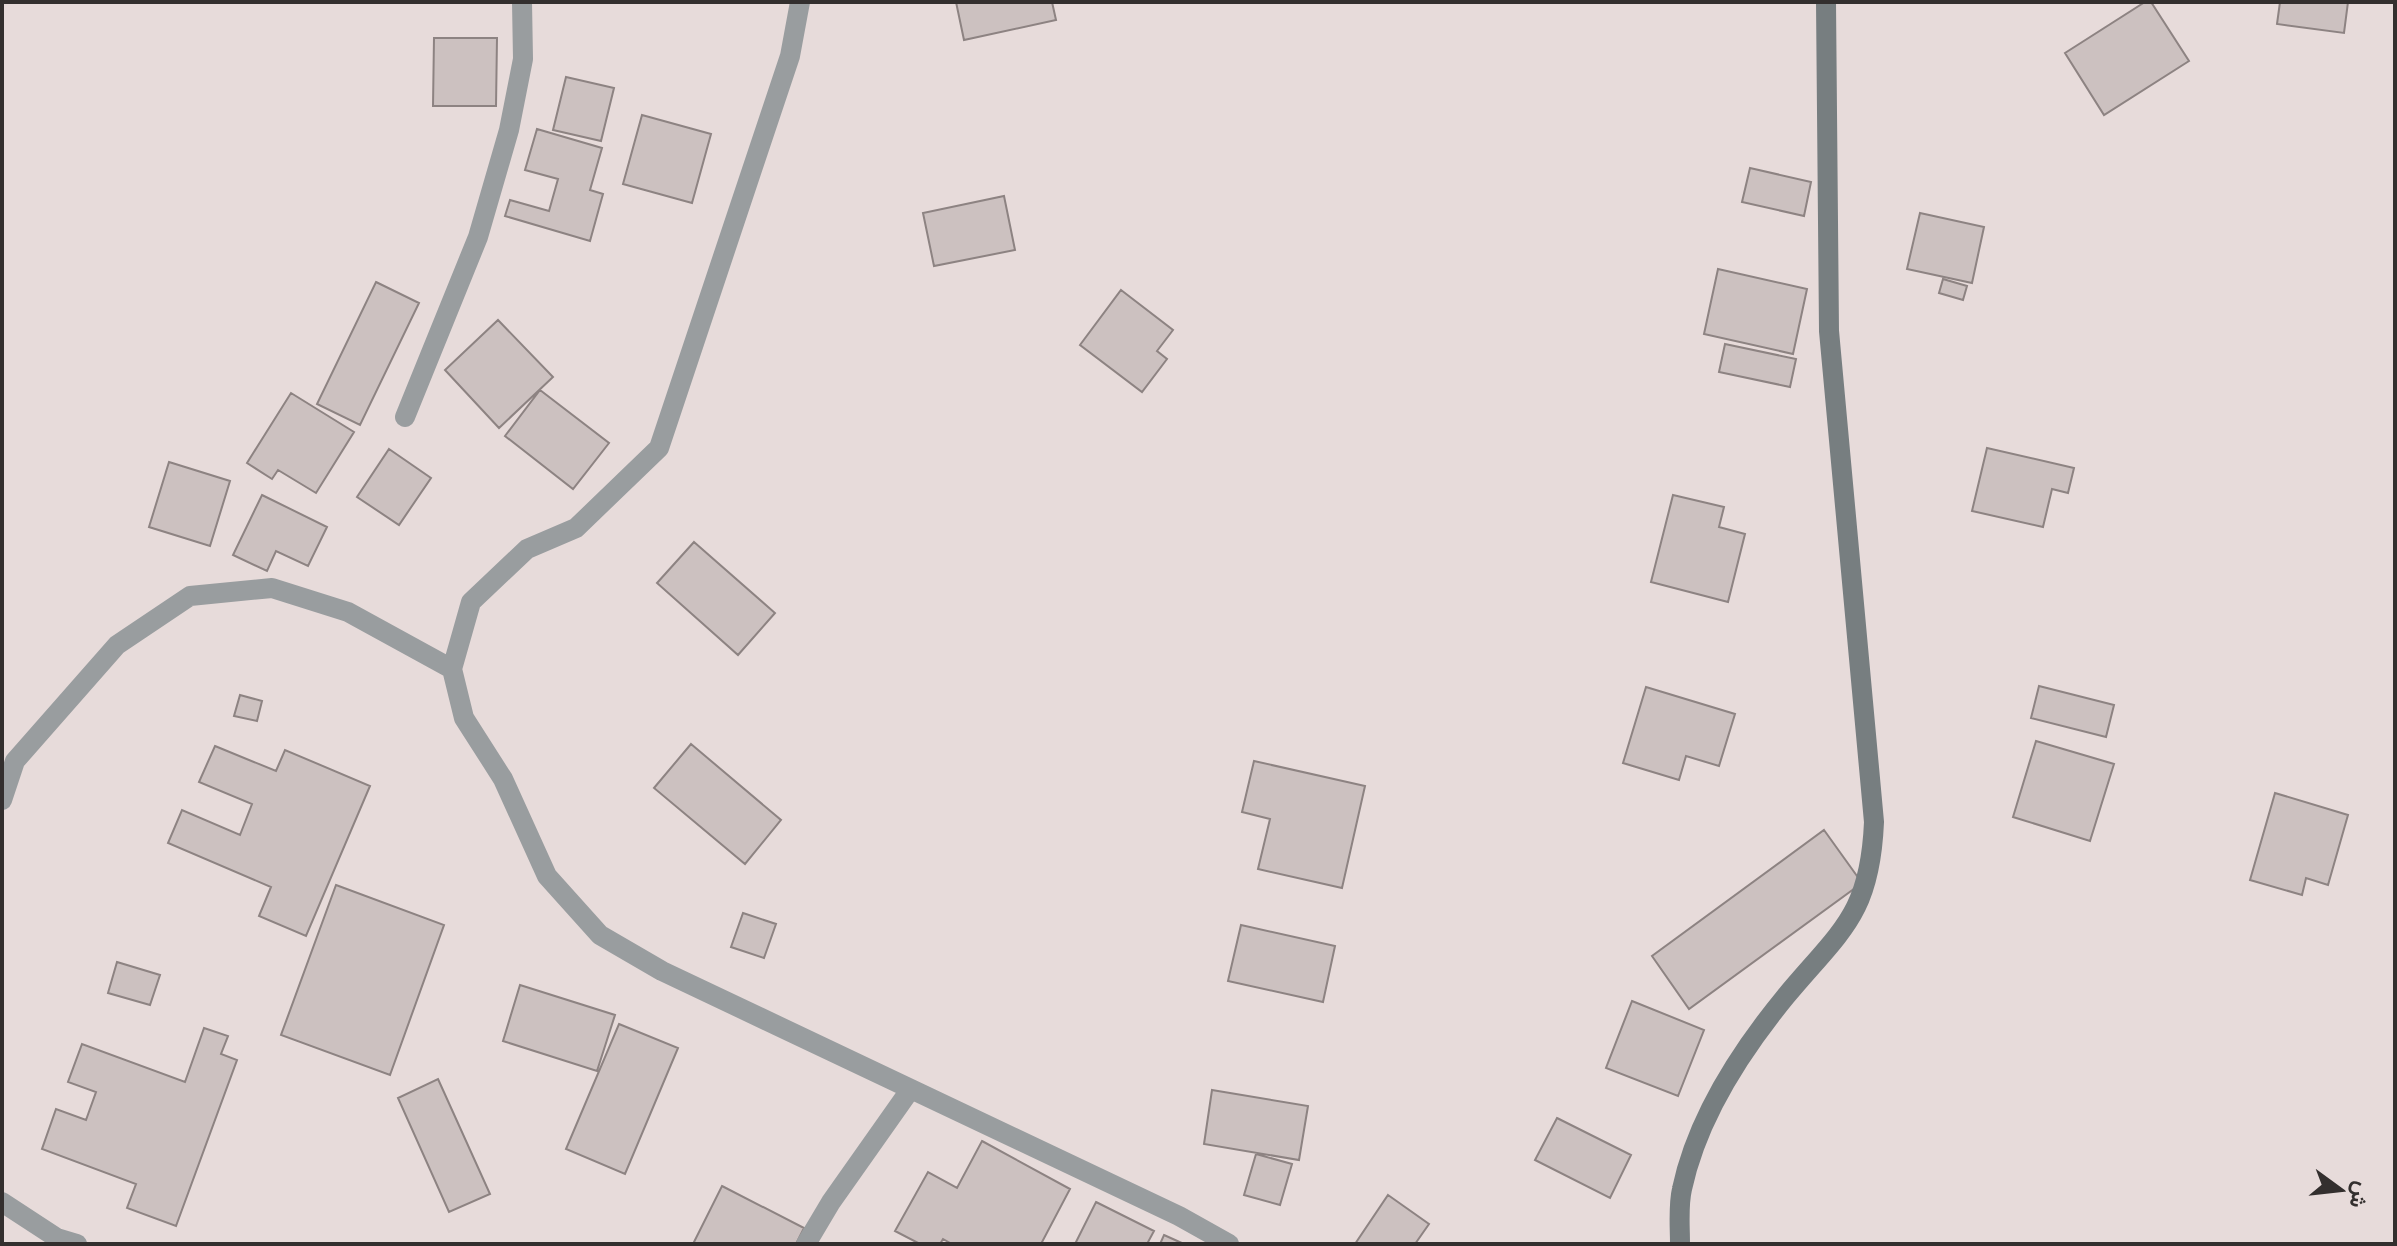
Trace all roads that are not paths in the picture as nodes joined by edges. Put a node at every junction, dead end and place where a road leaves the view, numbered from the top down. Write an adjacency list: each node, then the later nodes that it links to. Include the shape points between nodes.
1 (522, 2): 4 (street, via 523,59 509,130 478,237)
2 (800, 2): 5 (street, via 790,56 659,448 576,528 527,549 471,602)
3 (1826, 2): 12 (main road, via 1829,331 1874,822 1872,867 1858,907 1740,1057 1701,1128 1681,1191)
4 (405, 417)
5 (452, 669): 6 (street, via 348,612 272,588 190,596 117,645 15,761); 7 (street, via 464,718 503,779 547,876 600,935 662,971)
6 (2, 800)
7 (910, 1090): 10 (street); 11 (street)
8 (2, 1202): 9 (street, via 57,1238)
9 (77, 1244)
10 (806, 1244)
11 (1229, 1244)
12 (1680, 1244)

